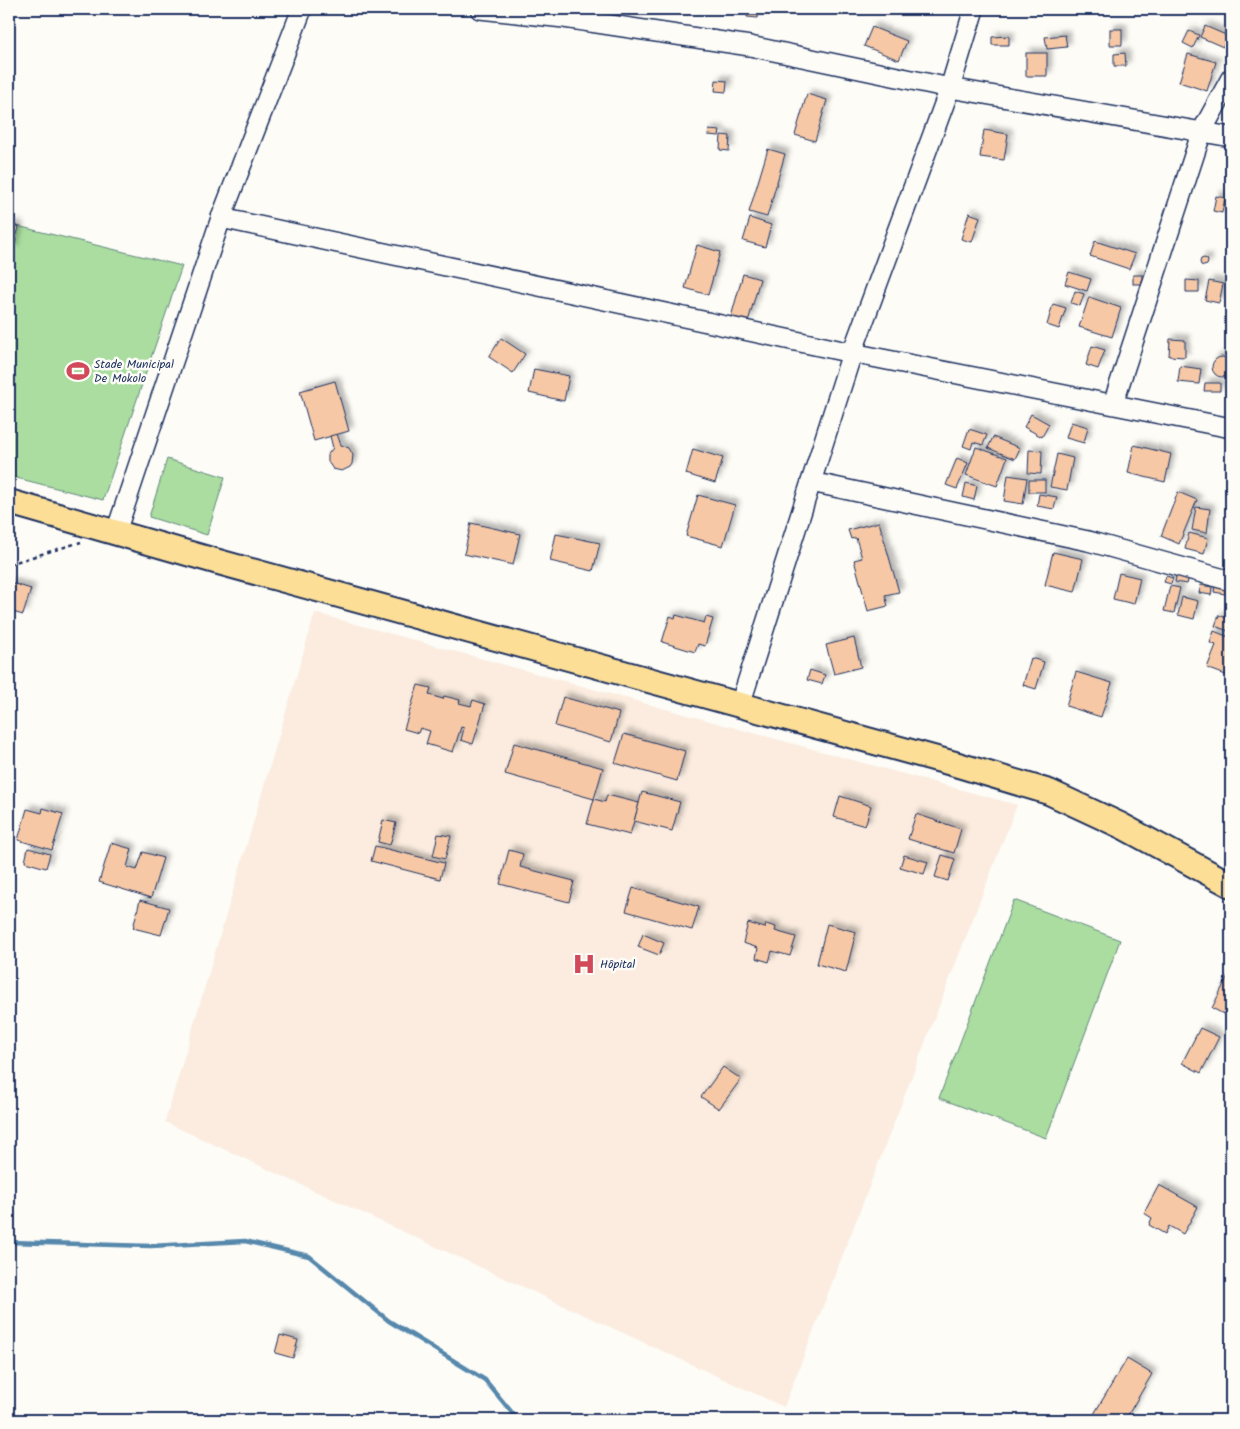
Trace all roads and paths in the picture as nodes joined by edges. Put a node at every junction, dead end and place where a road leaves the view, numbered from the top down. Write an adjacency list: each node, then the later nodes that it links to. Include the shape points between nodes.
1 (302, 9): 9 (street)
2 (480, 9): 4 (street)
3 (974, 9): 6 (street)
4 (566, 14): 6 (street, via 750,46)
5 (1231, 78): 7 (street)
6 (950, 88): 7 (street); 10 (street)
7 (1202, 132): 8 (street); 11 (street)
8 (1231, 137)
9 (221, 218): 10 (street); 15 (street)
10 (852, 353): 11 (street); 13 (street)
11 (1113, 404): 12 (street)
12 (1231, 428)
13 (811, 482): 18 (street, via 1088,541); 19 (street)
14 (9, 502): 15 (main road)
15 (116, 532): 19 (main road)
16 (89, 540): 17 (path)
17 (9, 564)
18 (1231, 581)
19 (740, 705): 20 (main road, via 1049,792 1122,826)
20 (1231, 885)

